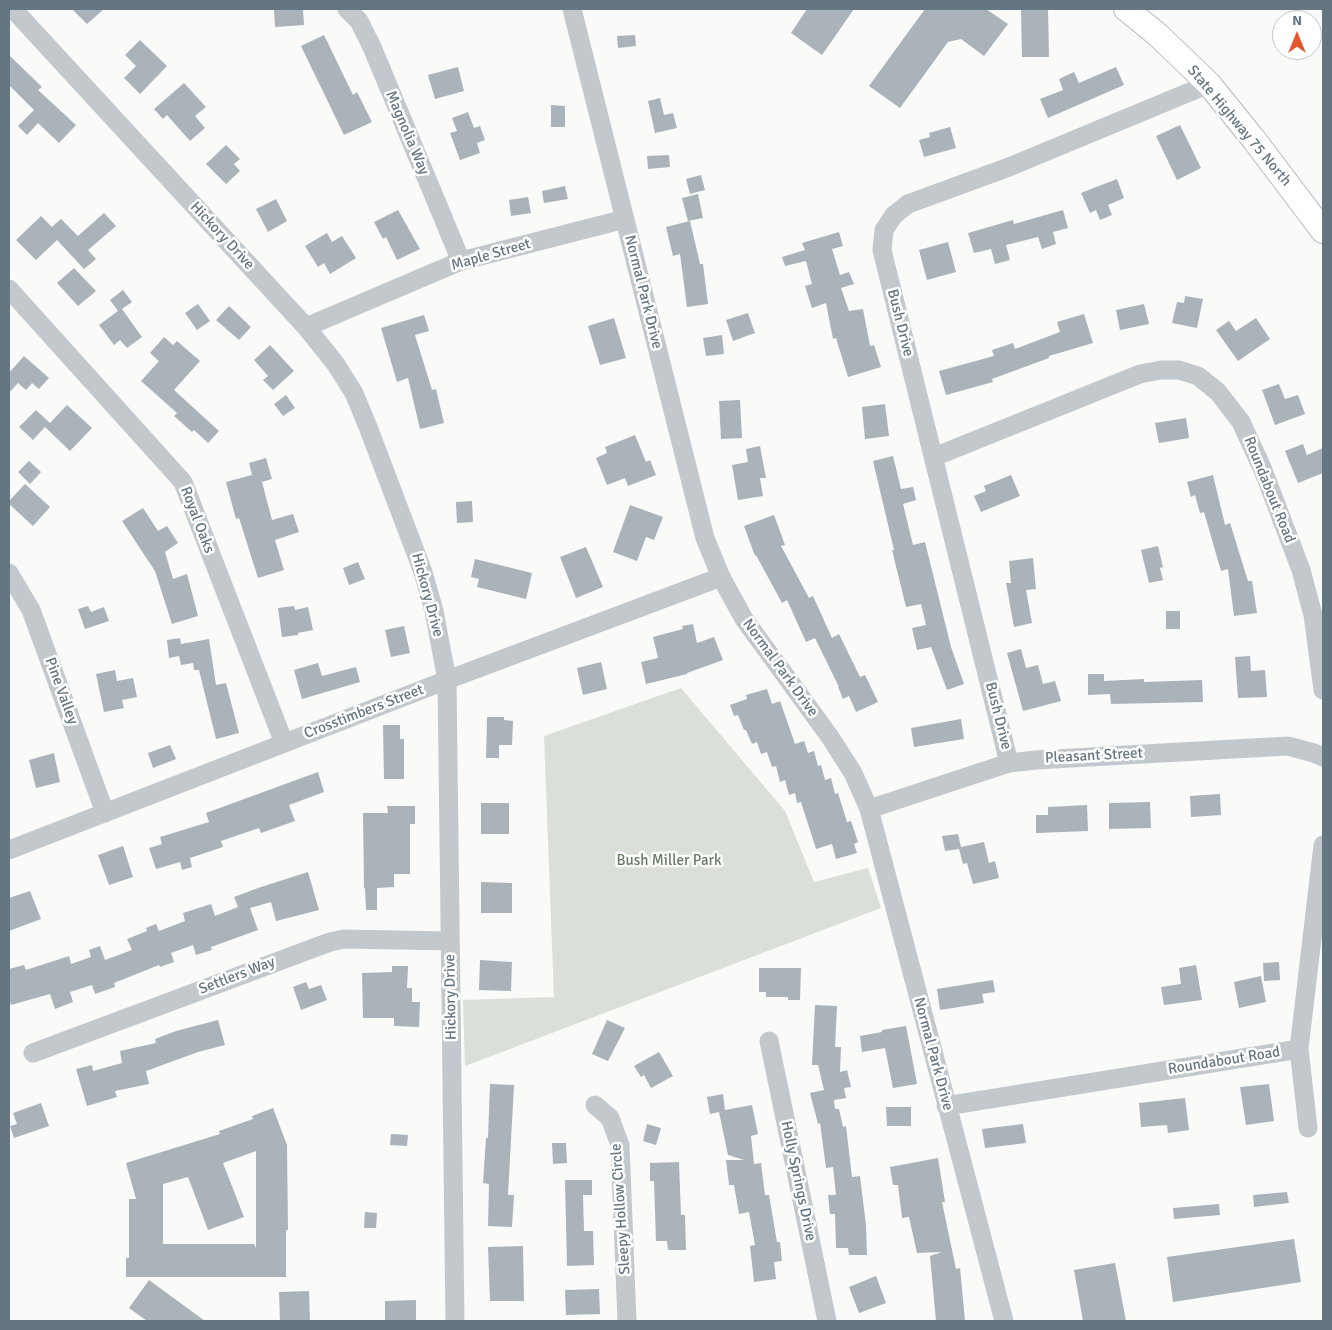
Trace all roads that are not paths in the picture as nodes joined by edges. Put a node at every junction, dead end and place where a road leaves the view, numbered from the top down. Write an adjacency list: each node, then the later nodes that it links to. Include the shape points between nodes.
1 (13, 9): 10 (street, Hickory Drive)
2 (347, 9): 8 (street, Magnolia Way, via 358,21 372,47)
3 (572, 9): 6 (street, Normal Park Drive)
4 (1126, 9): 5 (main road, State Highway 75 North)
5 (1209, 84): 7 (main road, State Highway 75 North); 11 (street, Bush Drive, via 1009,167 908,204 894,215 884,230 882,250)
6 (625, 219): 8 (street, Maple Street); 13 (street, Normal Park Drive, via 705,538)
7 (1323, 230)
8 (461, 261): 10 (street, Maple Street)
9 (9, 289): 16 (street, Royal Oaks, via 183,482)
10 (306, 327): 14 (street, Hickory Drive, via 340,370 368,427 423,572)
11 (934, 457): 15 (street, Roundabout Road, via 1140,374 1179,370 1198,376 1218,392 1241,422 1263,470 1301,570 1313,615); 18 (street, Bush Drive)
12 (9, 573): 20 (street, Pine Valley, via 32,610)
13 (721, 577): 14 (street, Crosstimbers Street); 19 (street, Normal Park Drive, via 744,618 853,773)
14 (447, 680): 16 (street, Crosstimbers Street); 23 (street, Hickory Drive)
15 (1323, 690)
16 (284, 744): 20 (street, Crosstimbers Street)
17 (1323, 757): 18 (street, Pleasant Street, via 1288,746)
18 (1010, 764): 19 (street, Pleasant Street)
19 (869, 809): 28 (street, Normal Park Drive)
20 (105, 813): 22 (street, Crosstimbers Street)
21 (1323, 845): 25 (street, Roundabout Road)
22 (9, 850)
23 (450, 941): 26 (street, Settlers Way, via 344,939 330,942); 30 (street, Hickory Drive)
24 (769, 1042): 32 (street, Holly Springs Drive)
25 (1299, 1049): 28 (street, Roundabout Road); 29 (street)
26 (33, 1053)
27 (595, 1105): 31 (street, Sleepy Hollow Circle, via 610,1118 620,1145)
28 (946, 1106): 33 (street, Normal Park Drive)
29 (1308, 1128)
30 (455, 1321)
31 (628, 1321)
32 (827, 1321)
33 (1004, 1321)

